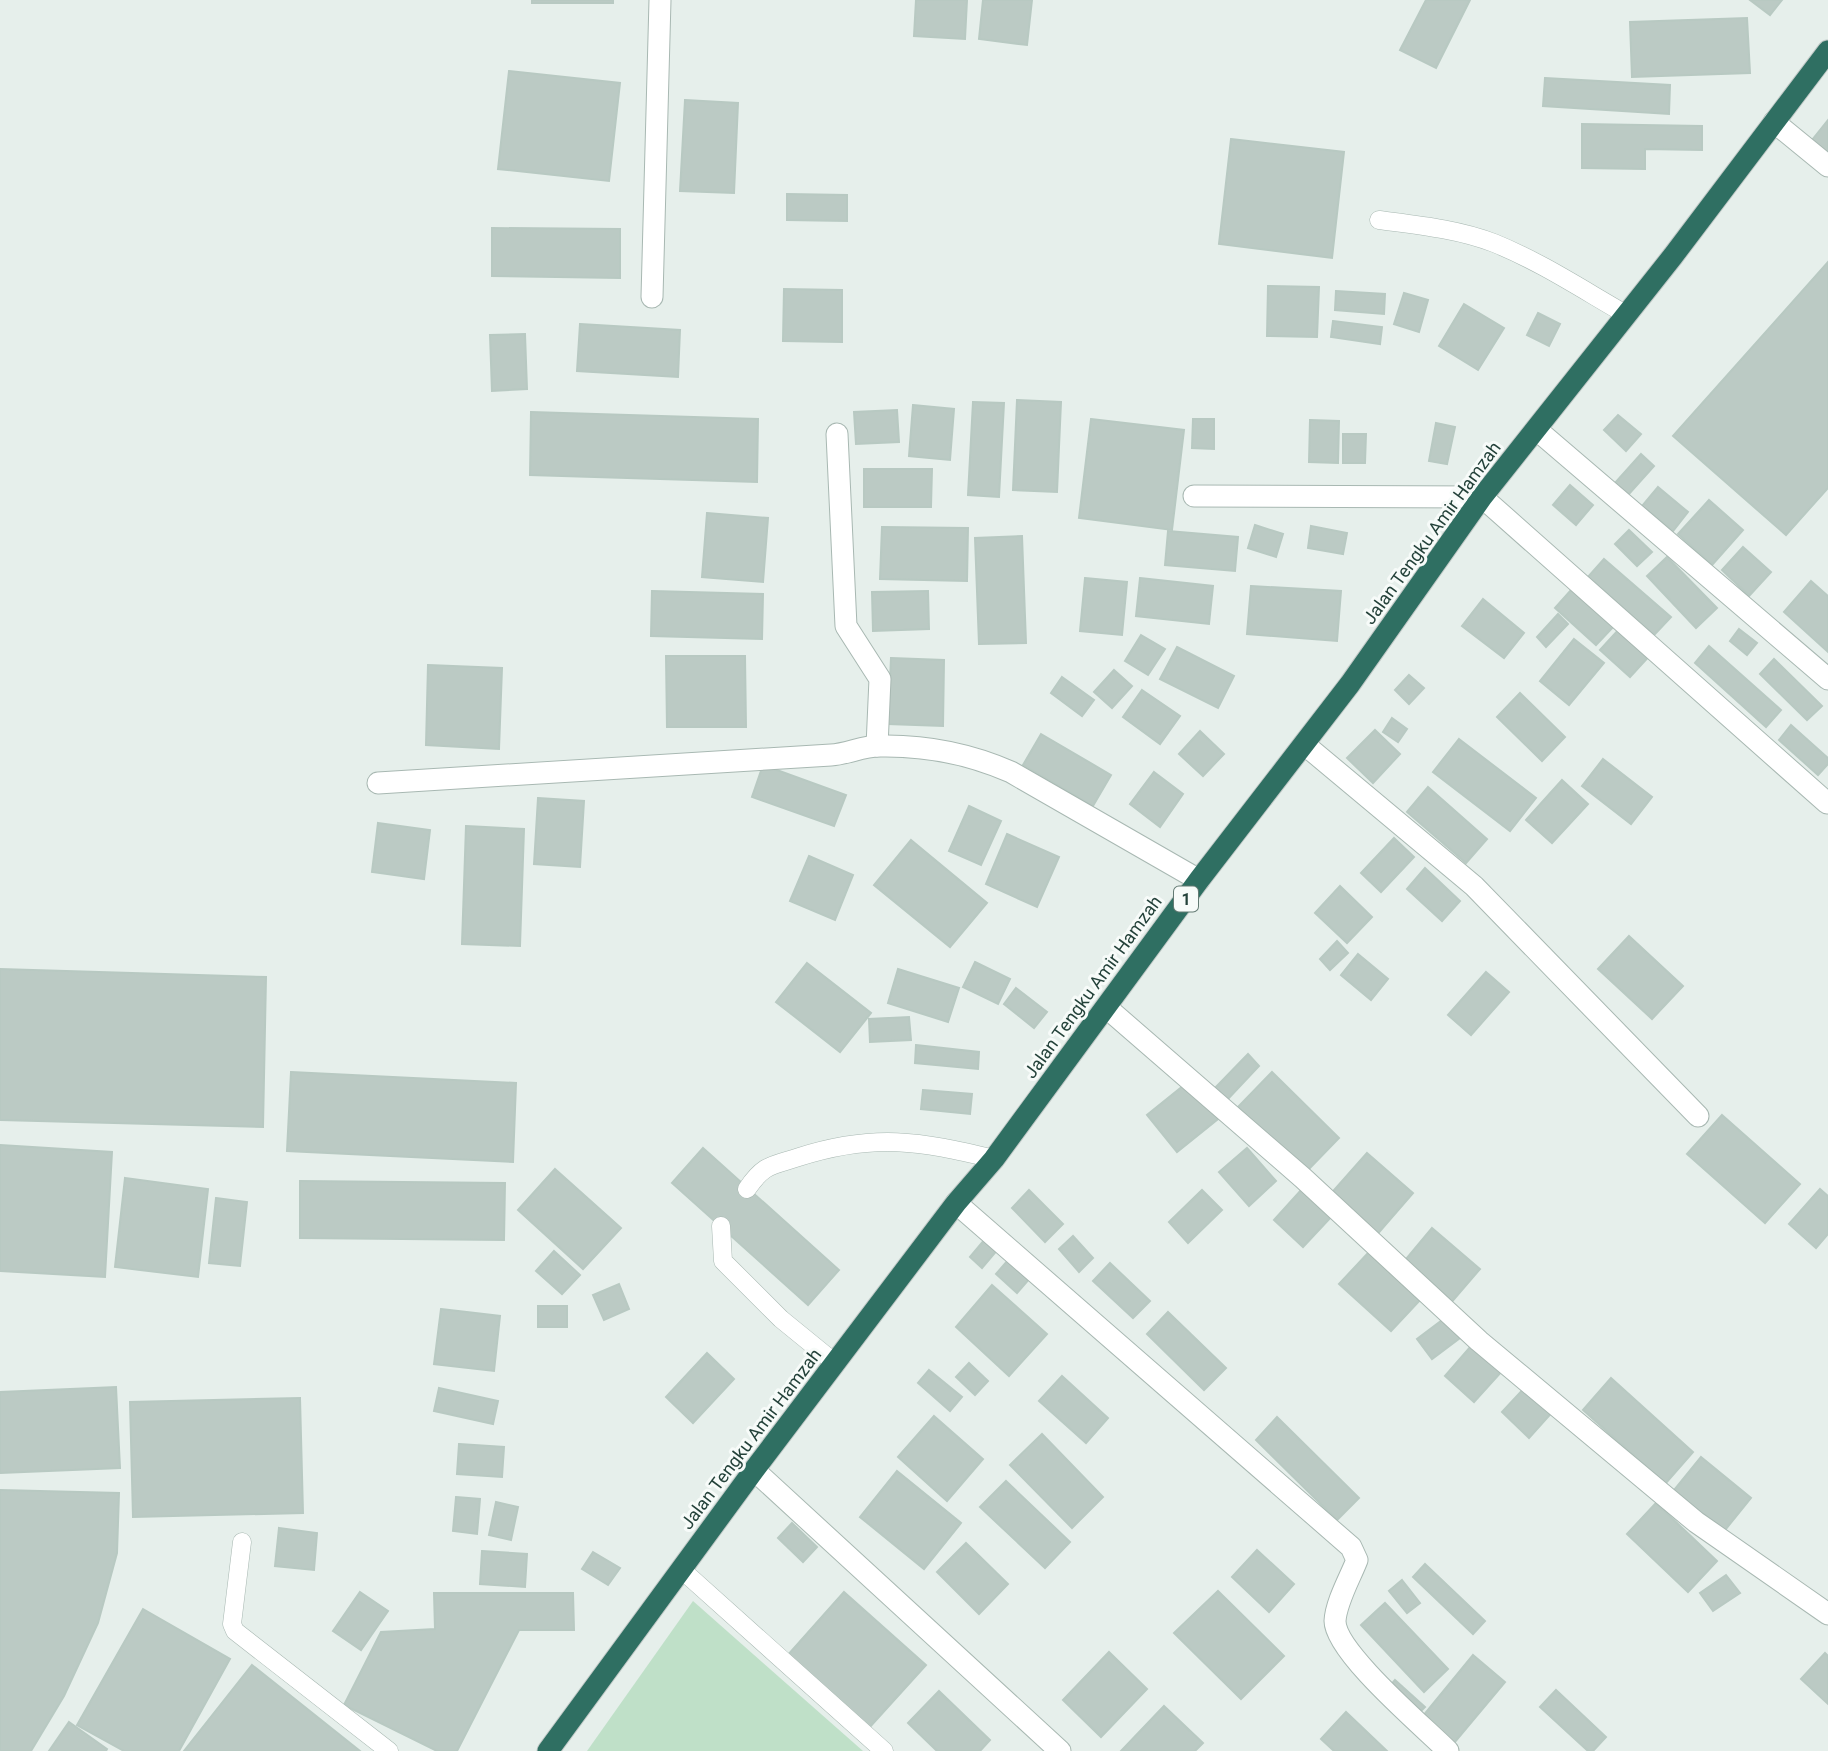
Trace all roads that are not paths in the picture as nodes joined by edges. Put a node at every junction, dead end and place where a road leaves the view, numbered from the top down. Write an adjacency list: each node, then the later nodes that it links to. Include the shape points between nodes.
1 (660, 0): 6 (street)
2 (1828, 51): 3 (highway, Jalan Tengku Amir Hamzah / 1)
3 (1774, 122): 4 (street); 7 (highway, Jalan Tengku Amir Hamzah / 1)
4 (1828, 166)
5 (1379, 220): 7 (lane, via 1492,242)
6 (652, 297)
7 (1626, 315): 8 (highway, Jalan Tengku Amir Hamzah / 1)
8 (1537, 430): 11 (highway, Jalan Tengku Amir Hamzah / 1); 12 (street)
9 (837, 434): 14 (street, via 846,626 880,679)
10 (1194, 496): 11 (street)
11 (1482, 497): 13 (highway, Jalan Tengku Amir Hamzah / 1); 16 (street)
12 (1828, 679)
13 (1304, 744): 17 (highway, Jalan Tengku Amir Hamzah / 1); 19 (street, via 1474,886)
14 (877, 746): 15 (street, via 831,755); 17 (street, via 951,751 982,759)
15 (378, 783)
16 (1827, 803)
17 (1199, 880): 18 (highway, Jalan Tengku Amir Hamzah / 1)
18 (1107, 1008): 20 (highway, Jalan Tengku Amir Hamzah / 1); 28 (street, via 1303,1178 1479,1341 1696,1522)
19 (1698, 1116)
20 (994, 1159): 21 (lane, via 926,1143 881,1140 834,1146 760,1170); 22 (highway, Jalan Tengku Amir Hamzah / 1)
21 (747, 1189)
22 (956, 1203): 24 (highway, Jalan Tengku Amir Hamzah / 1); 33 (street, via 1352,1547 1357,1560 1337,1614 1338,1634 1365,1670)
23 (722, 1226): 24 (lane, via 723,1261 781,1319)
24 (835, 1363): 25 (highway, Jalan Tengku Amir Hamzah / 1)
25 (754, 1470): 27 (highway, Jalan Tengku Amir Hamzah / 1); 32 (street)
26 (242, 1542): 29 (lane, via 232,1624 235,1631)
27 (681, 1570): 30 (highway, Jalan Tengku Amir Hamzah / 1); 31 (lane)
28 (1828, 1614)
29 (389, 1751)
30 (548, 1751)
31 (884, 1751)
32 (1060, 1751)
33 (1448, 1751)

